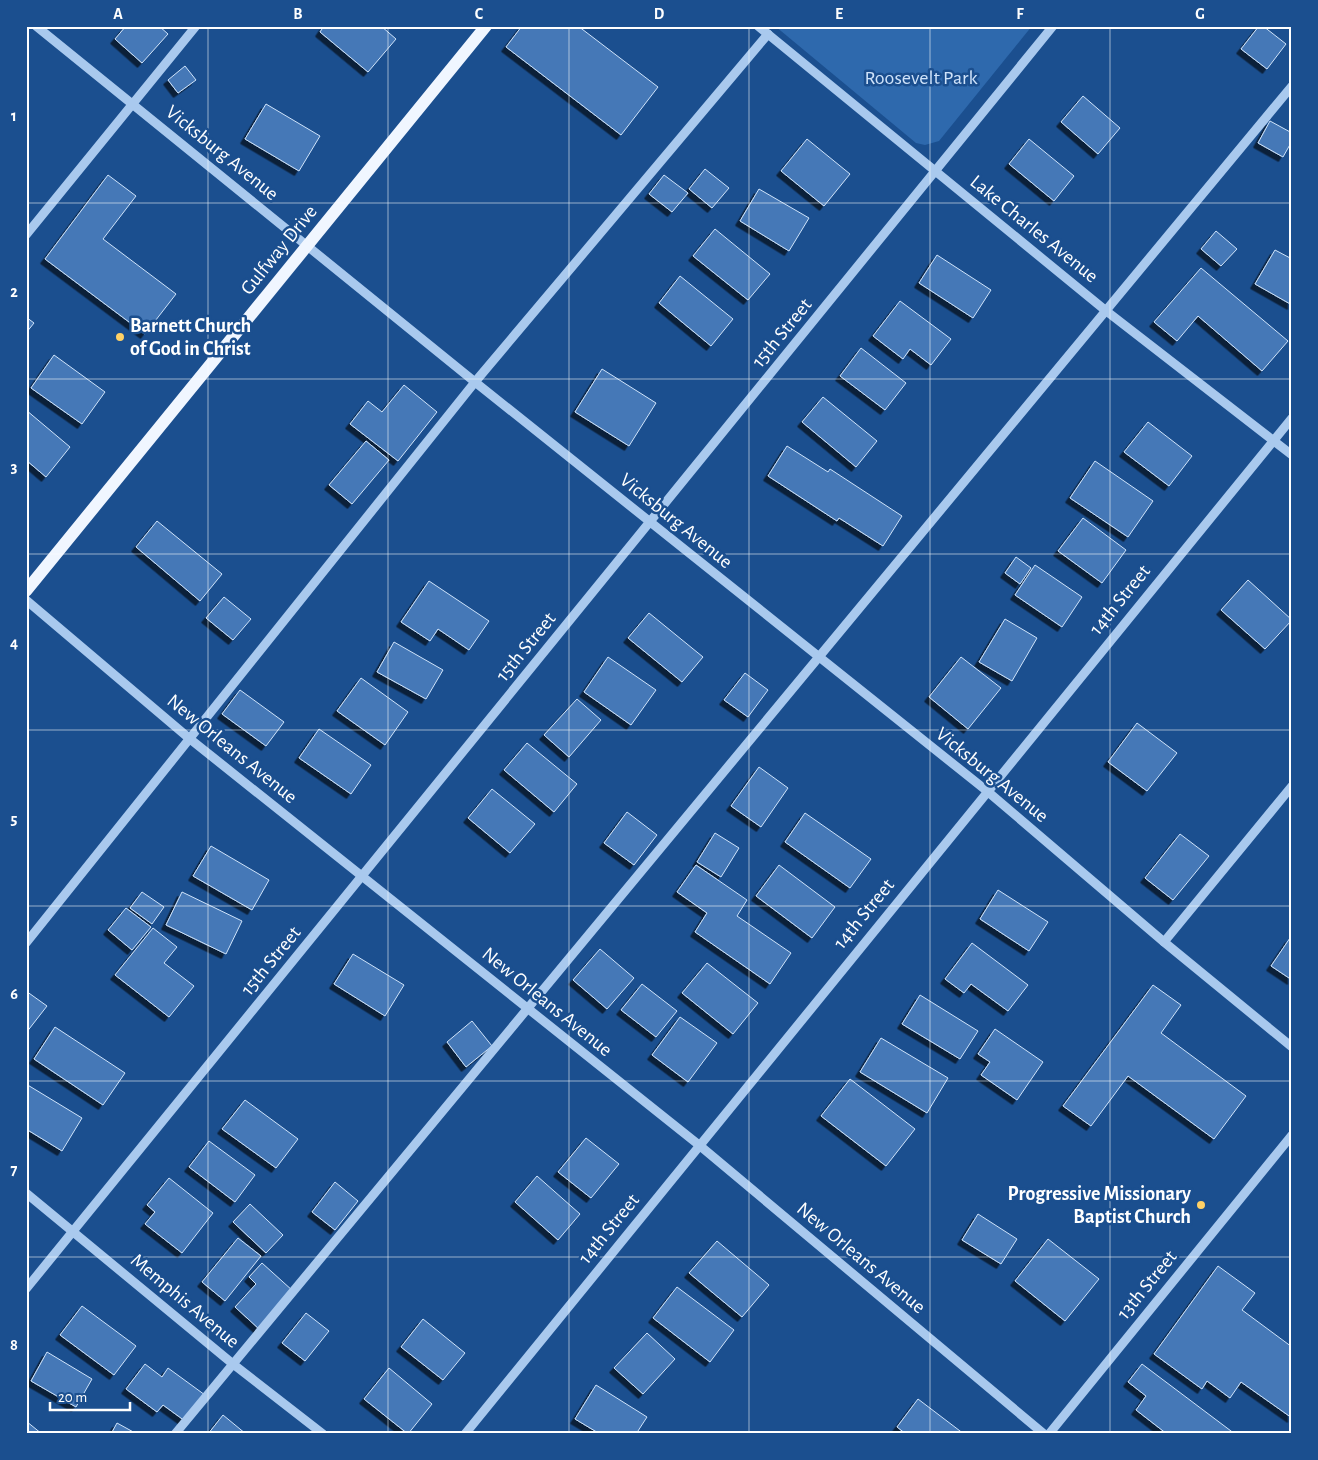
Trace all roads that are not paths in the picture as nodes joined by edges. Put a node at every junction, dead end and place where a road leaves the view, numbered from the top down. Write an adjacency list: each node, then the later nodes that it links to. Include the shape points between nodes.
1 (36, 26): 8 (street, Vicksburg Avenue)
2 (196, 26): 8 (street)
3 (486, 26): 11 (main road, Gulfway Drive)
4 (758, 26): 6 (street, Lake Charles Avenue)
5 (1053, 26): 9 (street, 15th Street)
6 (768, 34): 9 (street, Lake Charles Avenue); 13 (street)
7 (1292, 86): 12 (street)
8 (132, 104): 10 (street); 11 (street, Vicksburg Avenue)
9 (935, 171): 12 (street, Lake Charles Avenue); 17 (street, 15th Street)
10 (26, 235)
11 (308, 245): 13 (street, Vicksburg Avenue); 18 (main road, Gulfway Drive)
12 (1106, 310): 15 (street, Lake Charles Avenue); 20 (street)
13 (475, 382): 17 (street, Vicksburg Avenue); 21 (street)
14 (1292, 418): 15 (street, 14th Street)
15 (1274, 440): 16 (street, Lake Charles Avenue); 23 (street, 14th Street)
16 (1292, 455)
17 (650, 523): 20 (street, Vicksburg Avenue); 24 (street, 15th Street)
18 (26, 591)
19 (26, 600): 21 (street, New Orleans Avenue)
20 (818, 658): 23 (street, Vicksburg Avenue); 27 (street)
21 (190, 739): 24 (street, New Orleans Avenue); 26 (street)
22 (1292, 786): 25 (street)
23 (987, 792): 25 (street, Vicksburg Avenue); 30 (street, 14th Street)
24 (362, 876): 27 (street, New Orleans Avenue); 32 (street, 15th Street)
25 (1164, 942): 28 (street, Vicksburg Avenue)
26 (26, 943)
27 (526, 1009): 30 (street, New Orleans Avenue); 34 (street)
28 (1292, 1047)
29 (1292, 1136): 39 (street, 13th Street)
30 (699, 1145): 37 (street, 14th Street); 38 (street, New Orleans Avenue)
31 (26, 1193): 32 (street, Memphis Avenue)
32 (73, 1231): 33 (street, 15th Street); 34 (street, Memphis Avenue)
33 (26, 1289)
34 (232, 1364): 35 (street); 36 (street, Memphis Avenue)
35 (174, 1434)
36 (323, 1434)
37 (465, 1434)
38 (1044, 1434)
39 (1049, 1434)

